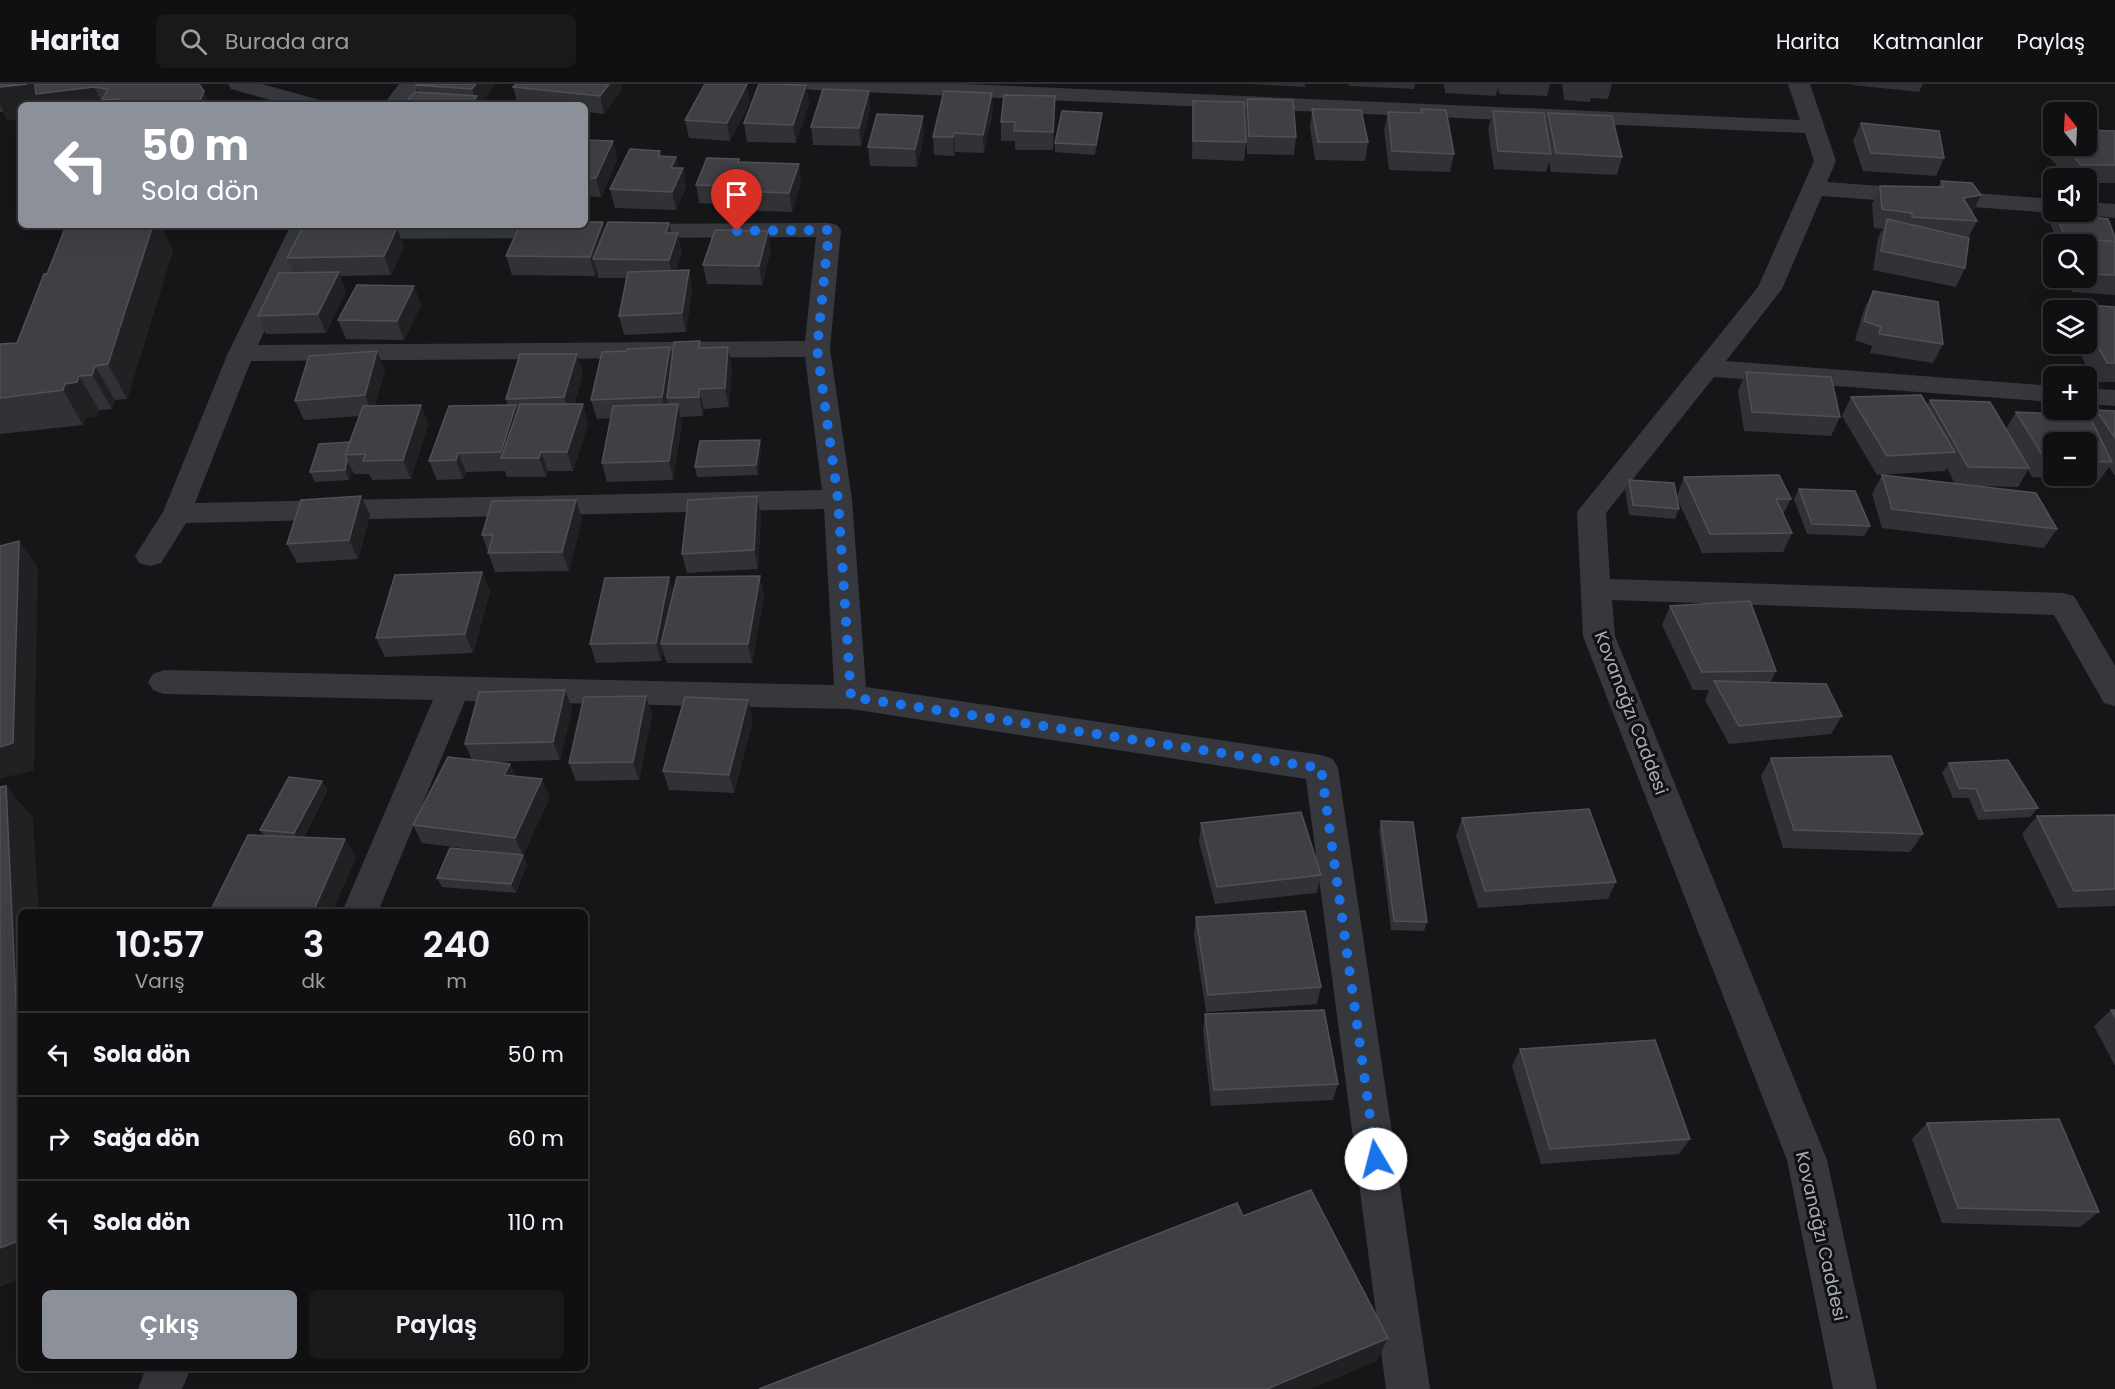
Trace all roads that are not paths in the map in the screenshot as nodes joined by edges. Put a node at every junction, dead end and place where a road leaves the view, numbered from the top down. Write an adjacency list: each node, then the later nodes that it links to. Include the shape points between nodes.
1 (239, 84): 5 (street)
2 (410, 84): 6 (street)
3 (814, 84): 7 (street)
4 (1800, 84): 7 (street, Kovanağzı Caddesi)
5 (302, 102)
6 (396, 102)
7 (1814, 127): 8 (street, Kovanağzı Caddesi, via 1825,161)
8 (1814, 188): 9 (street); 15 (street, Kovanağzı Caddesi, via 1770,289)
9 (2043, 205)
10 (2097, 210): 11 (street)
11 (2115, 211)
12 (301, 228): 13 (street, via 829,230); 14 (street)
13 (817, 349): 14 (street); 19 (street)
14 (241, 354): 20 (street)
15 (1706, 368): 16 (street); 22 (street, Kovanağzı Caddesi, via 1591,512)
16 (2043, 393)
17 (2097, 397): 18 (street)
18 (2115, 398)
19 (838, 499): 20 (street); 26 (street)
20 (177, 513): 21 (street)
21 (150, 556)
22 (1595, 589): 25 (street, via 2063,604); 31 (street, Kovanağzı Caddesi, via 1599,636 1807,1160)
23 (164, 682): 24 (street)
24 (454, 689): 26 (street); 27 (street)
25 (2115, 694)
26 (851, 697): 30 (street, via 1321,768)
27 (361, 909)
28 (168, 1371): 29 (street)
29 (160, 1389)
30 (1408, 1389)
31 (1855, 1389)

